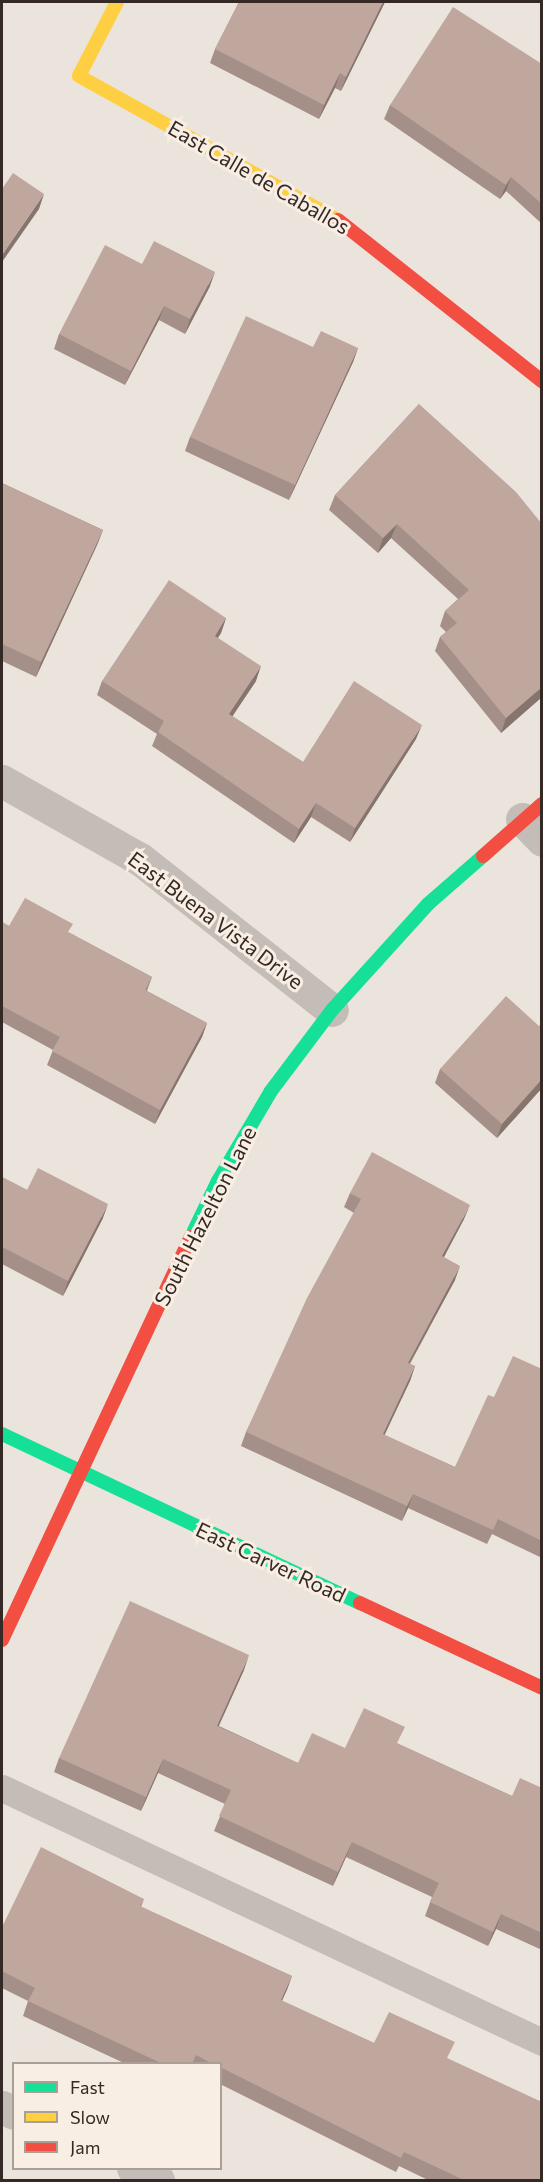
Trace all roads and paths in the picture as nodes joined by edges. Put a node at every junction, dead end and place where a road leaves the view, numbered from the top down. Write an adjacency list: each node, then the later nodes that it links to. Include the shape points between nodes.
1 (117, 2): 2 (street, East Calle de Caballos, via 79,76 344,222)
2 (542, 381)
3 (2, 782): 5 (street, East Buena Vista Drive, via 140,859)
4 (535, 821): 5 (street, South Hazelton Lane, via 428,904)
5 (332, 1010): 7 (street, South Hazelton Lane, via 271,1091 218,1181)
6 (2, 1434): 7 (street, East Carver Road)
7 (80, 1472): 8 (street, South Hazelton Lane); 9 (street, East Carver Road)
8 (2, 1640)
9 (542, 1688)
10 (2, 1788): 11 (lane)
11 (542, 2042)
12 (135, 2170): 13 (street)
13 (158, 2181)

